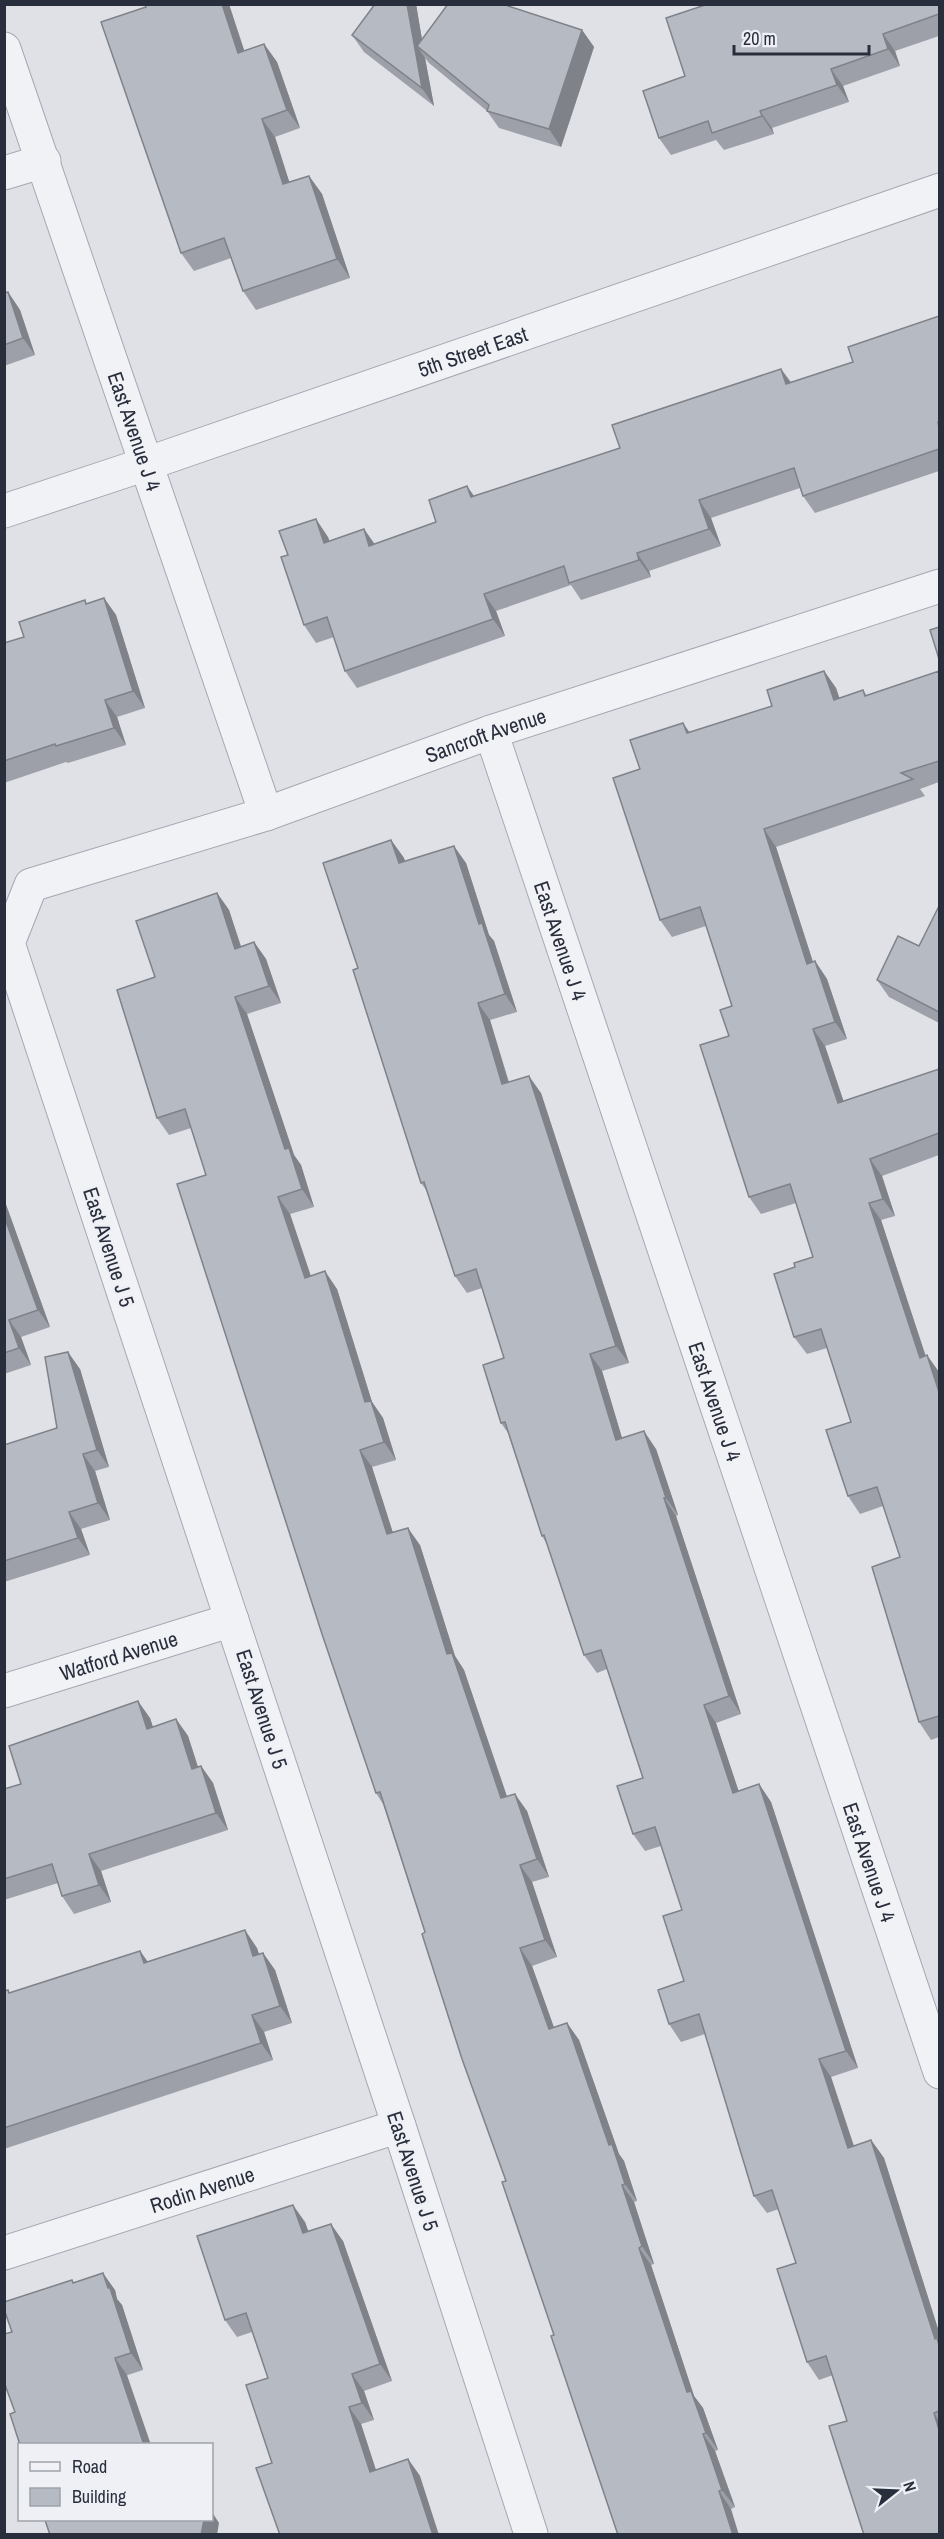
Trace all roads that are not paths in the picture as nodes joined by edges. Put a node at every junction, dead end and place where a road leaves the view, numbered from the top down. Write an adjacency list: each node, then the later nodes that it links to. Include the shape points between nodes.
1 (4, 48): 2 (street, East Avenue J 4)
2 (44, 161): 3 (street); 5 (street, East Avenue J 4)
3 (4, 173)
4 (939, 190): 5 (street, 5th Street East)
5 (146, 464): 6 (street, 5th Street East); 9 (street, East Avenue J 4)
6 (4, 510)
7 (939, 586): 8 (street, Sancroft Avenue)
8 (491, 732): 9 (street, Sancroft Avenue); 13 (street, East Avenue J 4)
9 (266, 814): 10 (street, Sancroft Avenue)
10 (31, 885): 11 (street, East Avenue J 5, via 8,943)
11 (232, 1620): 12 (street, Watford Avenue); 14 (street, East Avenue J 5)
12 (4, 1691)
13 (939, 2072)
14 (399, 2126): 15 (street, Rodin Avenue); 16 (street, East Avenue J 5)
15 (4, 2253)
16 (531, 2535)

